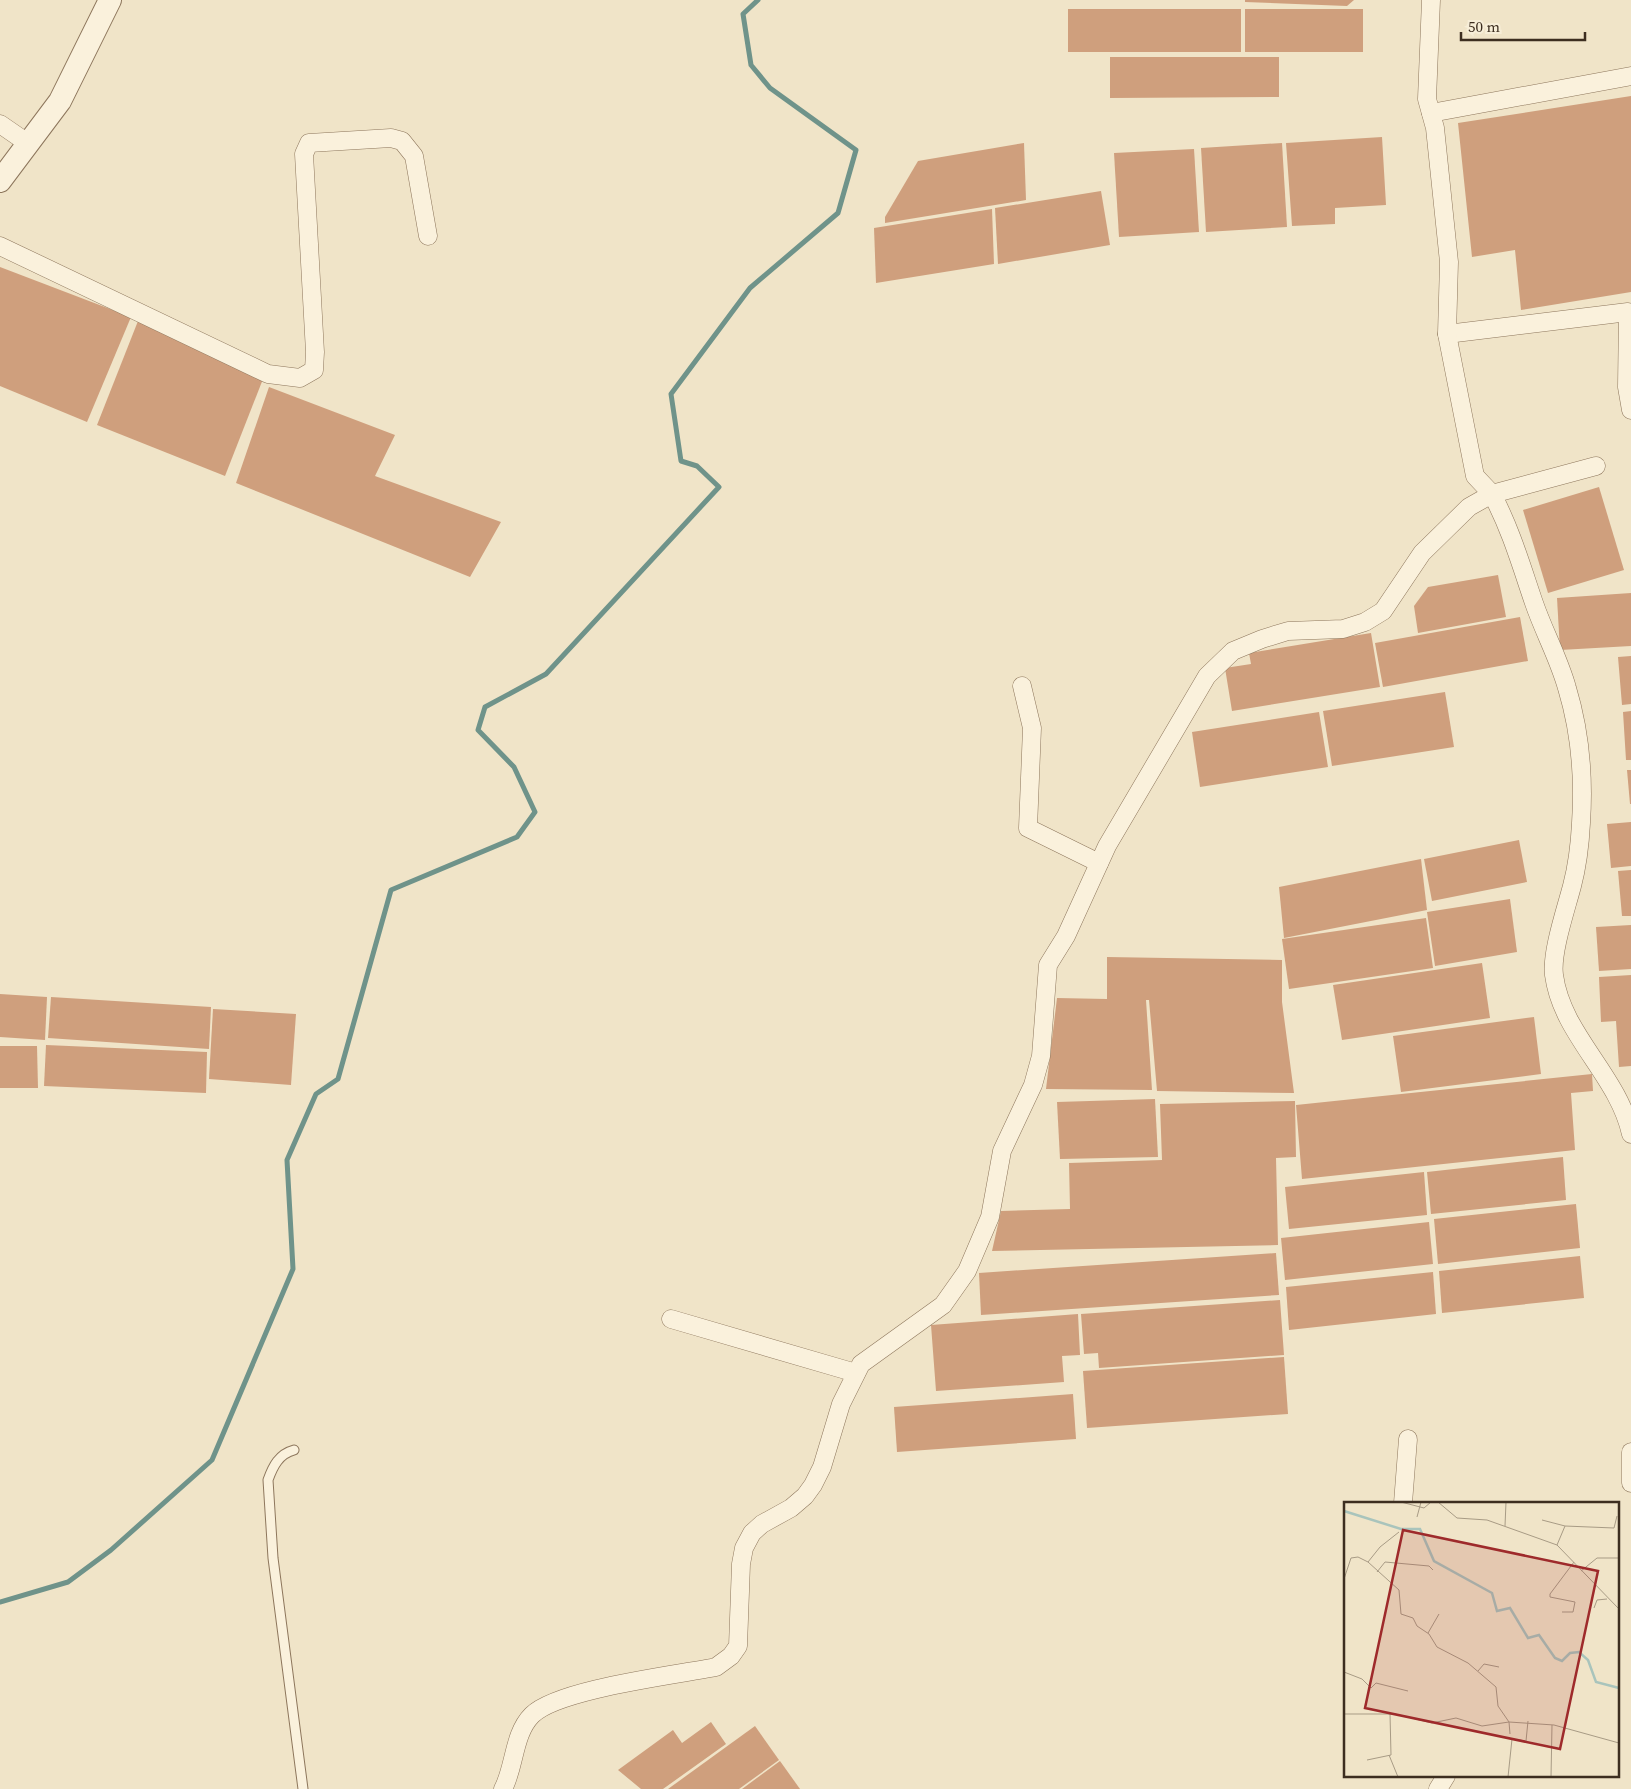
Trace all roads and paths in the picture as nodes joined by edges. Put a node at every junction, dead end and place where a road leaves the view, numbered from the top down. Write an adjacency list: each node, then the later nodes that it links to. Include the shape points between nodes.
1 (110, 0): 6 (street, via 60,101)
2 (1431, 0): 4 (street, via 1428,99)
3 (1631, 76): 4 (street)
4 (1431, 113): 10 (street, via 1449,262)
5 (0, 124): 6 (street)
6 (30, 144): 7 (street)
7 (0, 181)
8 (428, 236): 9 (street, via 414,156 402,140 310,144 304,154 315,352 314,370 300,378 268,374)
9 (0, 246)
10 (1447, 334): 11 (street, via 1628,312 1627,387); 13 (street, via 1475,476)
11 (1631, 410)
12 (1596, 466): 13 (street)
13 (1492, 494): 15 (street, via 1469,507 1422,553 1383,611 1365,622 1343,629 1288,631 1233,651 1207,676); 16 (street, via 1508,525 1567,686 1582,768 1581,824 1554,974 1562,1007 1612,1086)
14 (1022, 686): 15 (street, via 1032,728 1028,828)
15 (1099, 863): 18 (street, via 1066,936 1048,965 1041,1056 1033,1085 1002,1151 990,1217 967,1270 943,1305 861,1364)
16 (1631, 1134)
17 (671, 1319): 18 (street)
18 (856, 1373): 26 (street, via 842,1404 822,1467 805,1496 762,1524 752,1533 744,1548 740,1633 738,1646 731,1656 716,1667 599,1689 550,1702 532,1715 522,1731)
19 (1408, 1439): 23 (street)
20 (294, 1450): 25 (lane, via 281,1456 268,1480 273,1558)
21 (1631, 1452): 22 (street)
22 (1631, 1483)
23 (1403, 1502)
24 (1446, 1776): 27 (street)
25 (303, 1789)
26 (503, 1789)
27 (1438, 1789)

